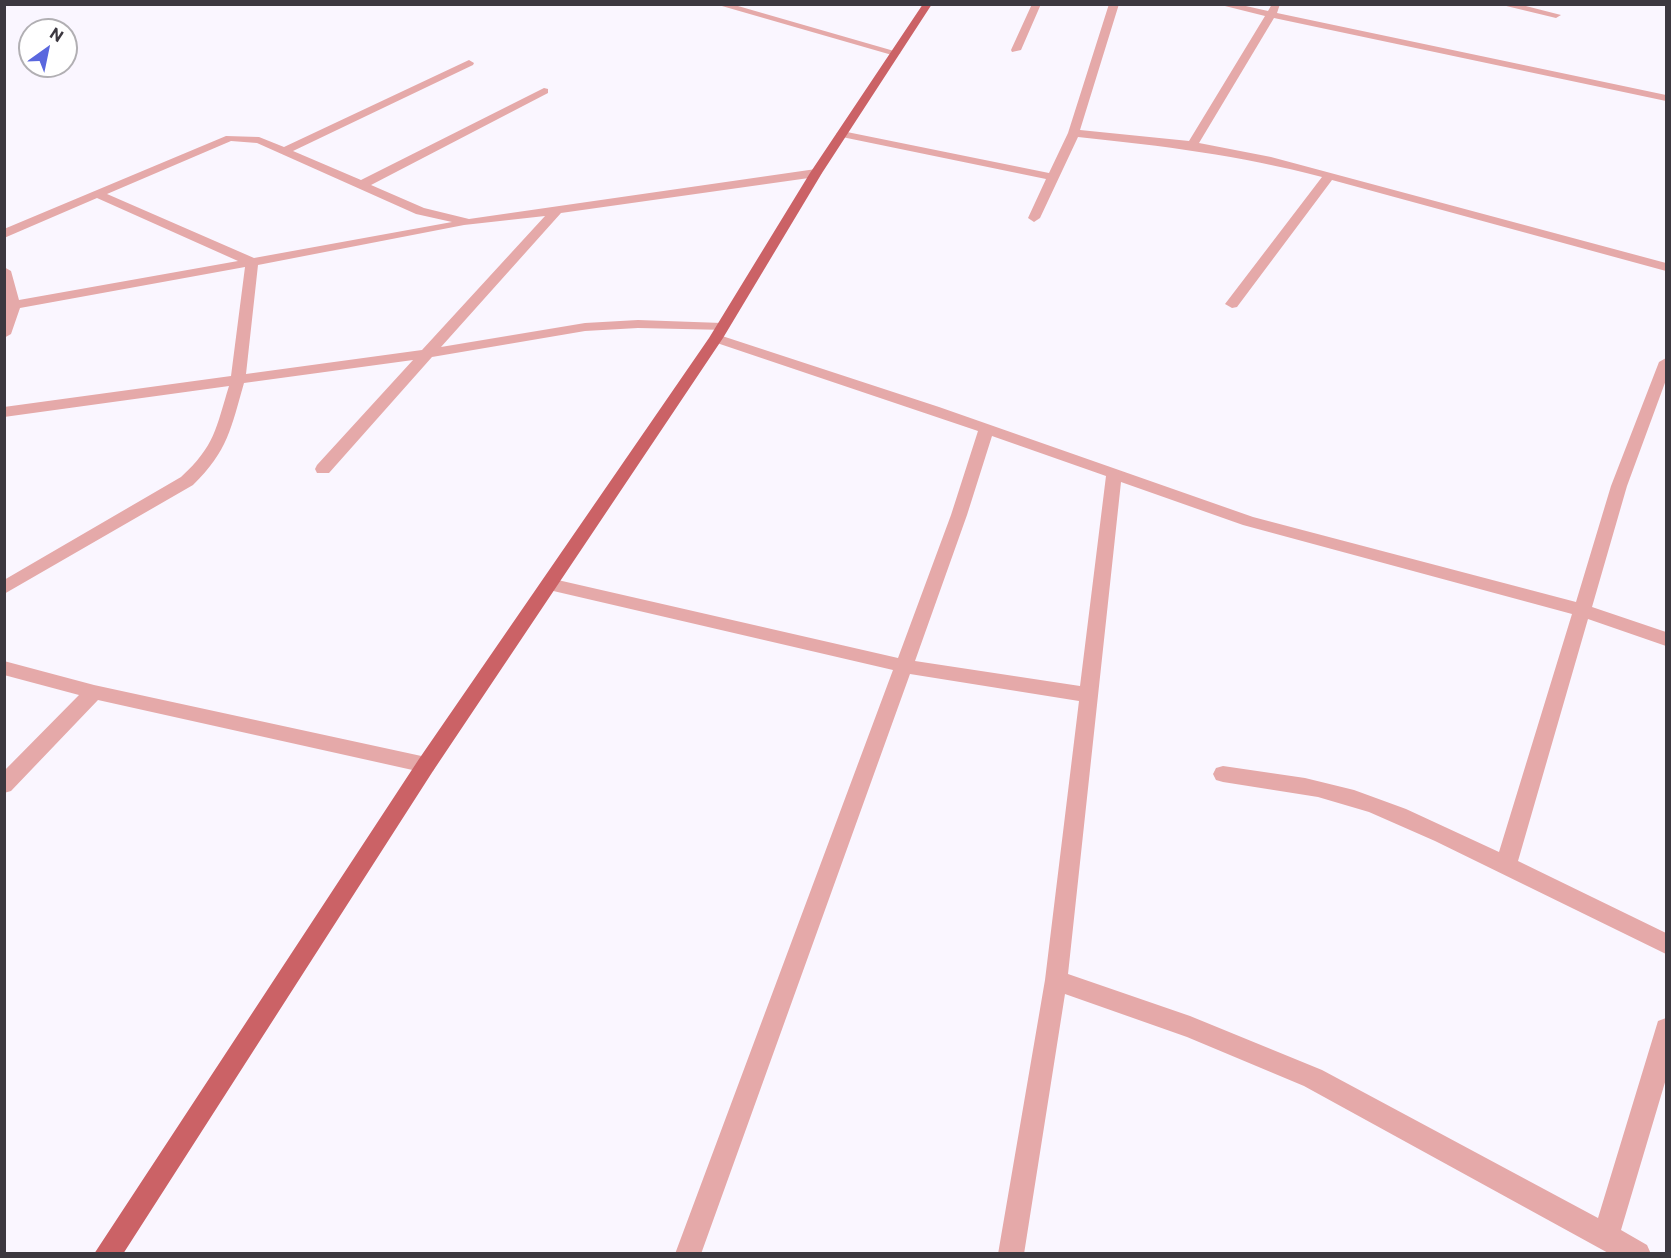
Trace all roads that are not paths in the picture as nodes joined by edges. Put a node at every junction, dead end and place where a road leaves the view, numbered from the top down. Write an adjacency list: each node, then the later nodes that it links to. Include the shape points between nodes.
1 (719, 4): 7 (street)
2 (928, 4): 11 (main road)
3 (1038, 4): 10 (street)
4 (1114, 4): 16 (street)
5 (1221, 4): 8 (street)
6 (1502, 4): 9 (street)
7 (745, 8): 11 (street)
8 (1274, 9): 14 (street); 17 (street)
9 (1556, 15)
10 (1016, 50)
11 (896, 53): 15 (main road)
12 (469, 63): 18 (street)
13 (544, 91): 22 (street)
14 (1666, 98)
15 (842, 134): 19 (main road); 21 (street)
16 (1074, 134): 17 (street); 21 (street)
17 (1192, 145): 20 (street)
18 (284, 151): 22 (street); 23 (street, via 253,138 224,140)
19 (816, 173): 24 (street); 33 (main road)
20 (1329, 176): 29 (street); 31 (street)
21 (1053, 177): 25 (street)
22 (361, 184): 26 (street, via 420,211)
23 (98, 194): 27 (street); 28 (street)
24 (558, 209): 26 (street); 35 (street)
25 (1034, 218)
26 (469, 223): 28 (street)
27 (4, 234)
28 (252, 262): 32 (street); 37 (street)
29 (1666, 267)
30 (4, 271): 32 (street)
31 (1233, 304)
32 (9, 307): 34 (street)
33 (719, 333): 35 (street, via 638,324 585,327); 39 (street); 42 (main road)
34 (4, 334)
35 (427, 354): 37 (street); 40 (street)
36 (1666, 363): 44 (street, via 1619,486)
37 (238, 380): 38 (street); 43 (street, via 219,445 187,481)
38 (4, 412)
39 (986, 429): 41 (street); 46 (street)
40 (323, 469)
41 (1114, 475): 44 (street, via 1249,521 1362,548); 49 (street)
42 (549, 584): 46 (street); 50 (main road)
43 (4, 588)
44 (1582, 610): 45 (street); 53 (street)
45 (1666, 639)
46 (904, 666): 49 (street); 60 (street)
47 (4, 668): 48 (street)
48 (94, 692): 50 (street); 52 (street)
49 (1089, 695): 55 (street)
50 (426, 765): 59 (main road)
51 (1223, 774): 53 (street, via 1334,793 1431,830)
52 (4, 785)
53 (1506, 865): 54 (street)
54 (1666, 944)
55 (1056, 980): 58 (street, via 1190,1027 1313,1078); 61 (street)
56 (1666, 1029): 57 (street)
57 (1662, 1070): 58 (street)
58 (1606, 1235): 62 (street)
59 (107, 1254)
60 (688, 1254)
61 (1011, 1254)
62 (1638, 1254)

